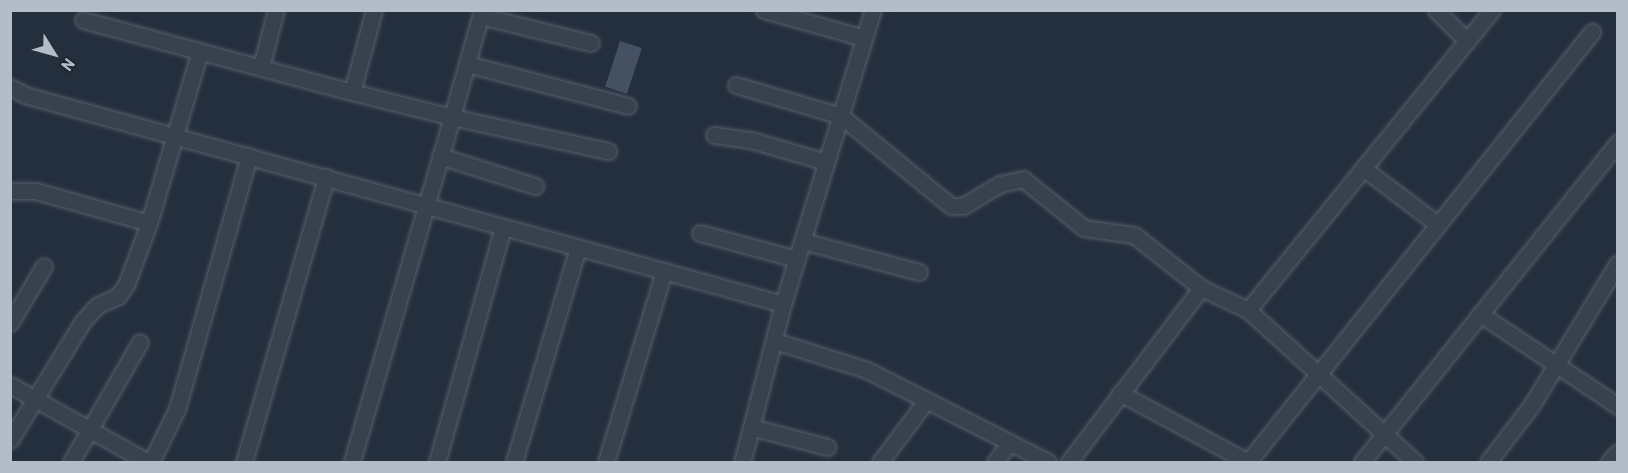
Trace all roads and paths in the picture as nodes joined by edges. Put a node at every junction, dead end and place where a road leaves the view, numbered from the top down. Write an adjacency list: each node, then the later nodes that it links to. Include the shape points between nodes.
1 (276, 10): 15 (street)
2 (374, 10): 18 (street)
3 (764, 10): 10 (street)
4 (873, 10): 10 (street)
5 (1436, 10): 11 (street)
6 (1492, 10): 11 (street)
7 (482, 13): 12 (street); 14 (street)
8 (83, 20): 13 (street)
9 (1592, 32): 35 (street)
10 (864, 38): 20 (street)
11 (1467, 41): 29 (street)
12 (591, 43)
13 (200, 51): 15 (street); 22 (street)
14 (467, 64): 19 (street); 21 (street)
15 (261, 67): 18 (street)
16 (736, 85): 20 (street)
17 (10, 87): 22 (street, via 26,95)
18 (352, 92): 21 (street)
19 (628, 106)
20 (841, 116): 28 (street); 45 (street, via 951,206 963,206 1000,184 1023,179 1084,228 1134,235)
21 (452, 117): 25 (street); 27 (street)
22 (176, 135): 26 (street); 34 (street)
23 (714, 135): 28 (street, via 750,140)
24 (1617, 142): 48 (street)
25 (608, 151)
26 (249, 156): 30 (street); 67 (street, via 177,409)
27 (440, 156): 31 (street); 33 (street)
28 (826, 162): 38 (street)
29 (1363, 168): 35 (street); 47 (street)
30 (326, 177): 33 (street); 68 (street)
31 (535, 186)
32 (10, 191): 34 (street, via 36,191)
33 (426, 205): 36 (street); 69 (street)
34 (149, 223): 56 (street, via 123,291 99,305 83,321)
35 (1437, 224): 53 (street)
36 (503, 227): 39 (street); 70 (street)
37 (700, 233): 40 (street)
38 (803, 241): 40 (street); 44 (street)
39 (578, 247): 43 (street); 71 (street)
40 (797, 259): 46 (street)
41 (1617, 264): 52 (street)
42 (44, 266): 49 (street)
43 (664, 271): 46 (street); 72 (street)
44 (919, 272)
45 (1201, 288): 47 (street); 55 (street)
46 (783, 304): 50 (street)
47 (1248, 309): 53 (street)
48 (1480, 314): 52 (street); 61 (street)
49 (10, 323)
50 (775, 341): 57 (street, via 867,369); 59 (street)
51 (140, 342): 60 (street)
52 (1556, 366): 58 (street); 81 (street)
53 (1318, 372): 61 (street); 78 (street)
54 (10, 386): 56 (street)
55 (1120, 393): 77 (street); 78 (street)
56 (35, 399): 60 (street); 62 (street)
57 (925, 402): 63 (street); 74 (street)
58 (1617, 406)
59 (751, 427): 64 (street); 73 (street)
60 (90, 430): 66 (street); 67 (street)
61 (1383, 435): 79 (street); 80 (street)
62 (10, 440)
63 (1009, 444): 75 (street); 76 (street)
64 (827, 447)
65 (1617, 452): 82 (street)
66 (71, 462)
67 (150, 462)
68 (244, 462)
69 (352, 462)
70 (437, 462)
71 (514, 462)
72 (606, 462)
73 (742, 462)
74 (880, 462)
75 (995, 462)
76 (1048, 462)
77 (1069, 462)
78 (1248, 462)
79 (1362, 462)
80 (1416, 462)
81 (1488, 462)
82 (1609, 462)

